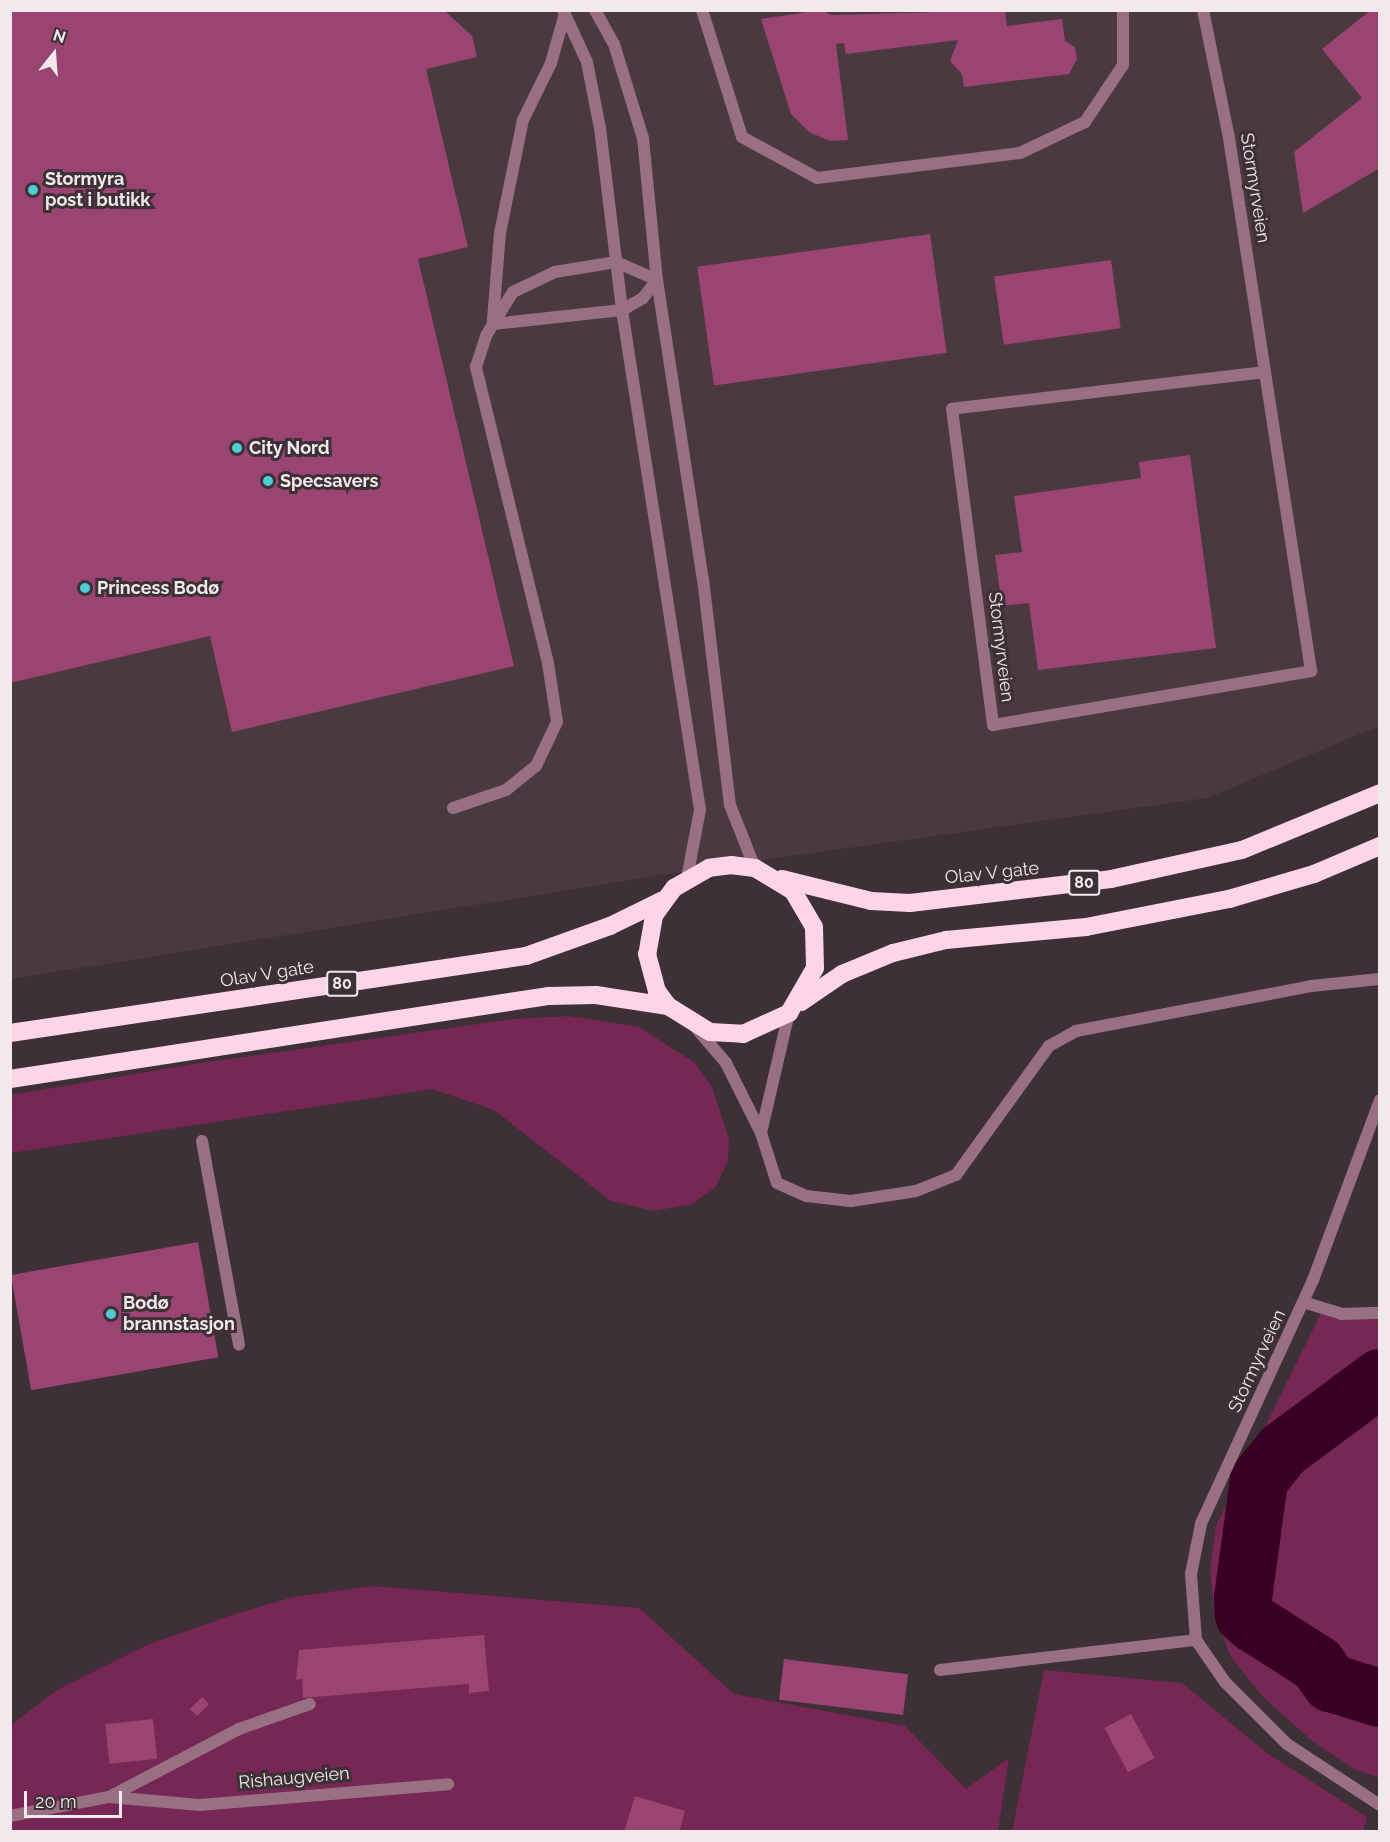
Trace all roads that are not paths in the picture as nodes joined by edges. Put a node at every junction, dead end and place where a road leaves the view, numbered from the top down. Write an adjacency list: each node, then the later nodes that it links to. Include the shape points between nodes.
1 (595, 10): 7 (street, via 614,44 643,138)
2 (702, 10): 3 (street, via 742,138 817,178 1020,153 1085,122 1123,65)
3 (1123, 10)
4 (1203, 10): 10 (street, Stormyrveien)
5 (564, 12): 6 (street, via 587,62); 9 (street, via 551,63 523,120 500,233)
6 (616, 262): 7 (street); 8 (street); 9 (street, via 532,280 513,292)
7 (657, 280): 8 (street, via 643,298); 14 (street, via 703,579 730,805)
8 (622, 310): 9 (street); 15 (street, via 700,810)
9 (493, 324): 12 (street, via 476,367 548,663 557,722 536,766 506,790)
10 (1265, 372): 10 (street, Stormyrveien, via 1311,671 993,725 952,409)
11 (1380, 793): 16 (highway, Olav V gate / 80, via 1242,850 1112,879 910,903 871,901)
12 (453, 808)
13 (1380, 846): 20 (highway, Olav V gate / 80, via 1314,874 1229,899 1086,927 946,940 893,953 843,974)
14 (754, 868): 15 (highway, Olav V gate / 80, via 720,867); 16 (highway, Olav V gate / 80)
15 (687, 878): 17 (highway, Olav V gate / 80)
16 (777, 878): 20 (highway, Olav V gate / 80, via 806,908 817,947 812,978)
17 (663, 900): 19 (highway, Olav V gate / 80, via 648,934 647,954 657,990); 22 (highway, Olav V gate / 80, via 600,931 526,956)
18 (1380, 979): 25 (street, via 1311,986 1076,1031 1049,1046 956,1175 916,1191 851,1201 806,1196 777,1183)
19 (668, 1006): 21 (highway, Olav V gate / 80); 23 (highway, Olav V gate / 80, via 596,995 548,996)
20 (793, 1009): 21 (highway, Olav V gate / 80, via 743,1034); 25 (street)
21 (694, 1026): 25 (street, via 726,1063)
22 (10, 1033)
23 (10, 1079)
24 (1380, 1100): 27 (street, Stormyrveien)
25 (761, 1133)
26 (202, 1141): 29 (street)
27 (1303, 1302): 28 (street, via 1342,1314); 30 (street, Stormyrveien, via 1201,1524 1191,1574)
28 (1380, 1313)
29 (239, 1345)
30 (1196, 1640): 31 (street); 35 (street, via 1225,1682 1287,1744)
31 (940, 1671)
32 (310, 1704): 34 (street, Rishaugveien, via 239,1729)
33 (448, 1784): 34 (street, Rishaugveien, via 200,1805)
34 (109, 1797): 36 (street, Rishaugveien)
35 (1380, 1805)
36 (10, 1816)

